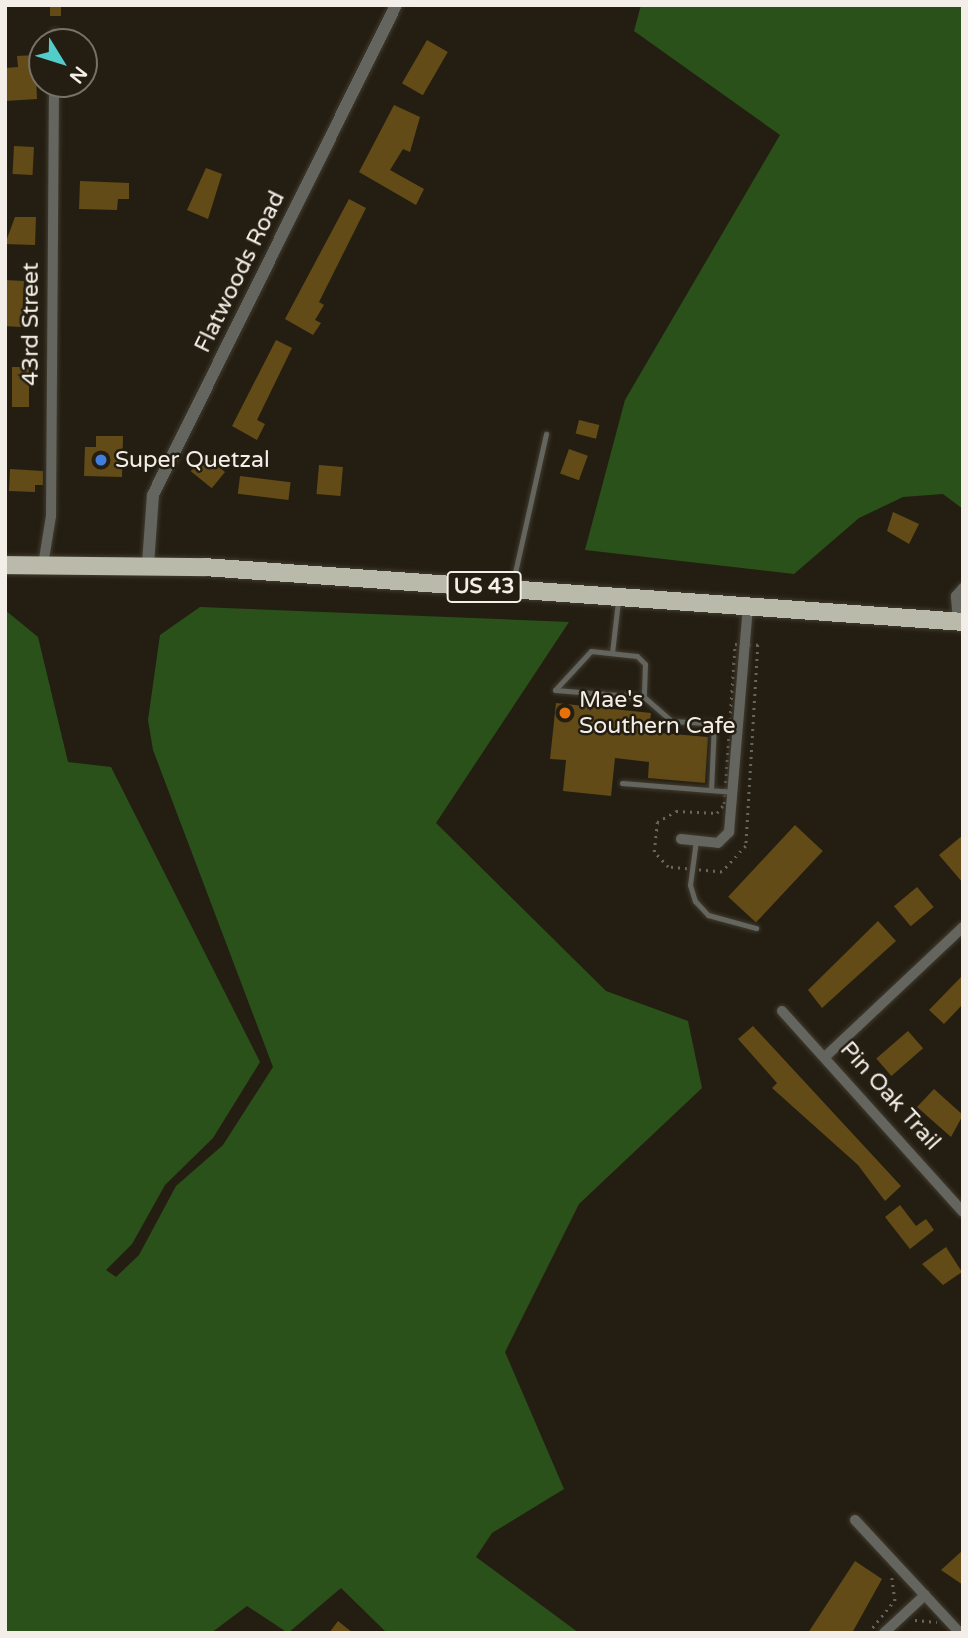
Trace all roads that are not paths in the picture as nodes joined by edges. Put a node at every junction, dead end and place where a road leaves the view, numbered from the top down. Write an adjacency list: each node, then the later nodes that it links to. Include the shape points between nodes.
1 (396, 5): 4 (street, Flatwoods Road, via 153,495)
2 (54, 98): 6 (street, 43rd Street, via 51,516)
3 (546, 434): 8 (lane)
4 (148, 564): 6 (highway, US 43); 8 (highway, US 43)
5 (5, 565): 6 (highway, US 43)
6 (43, 565)
7 (963, 588): 11 (street, via 956,596)
8 (512, 589): 9 (highway, US 43)
9 (619, 597): 10 (highway, US 43); 12 (lane)
10 (748, 606): 11 (highway, US 43); 15 (street)
11 (961, 620)
12 (612, 653): 13 (lane, via 637,656 645,664); 13 (lane, via 591,652 579,659 555,690)
13 (644, 696): 14 (lane, via 672,721)
14 (714, 725): 15 (lane); 17 (lane)
15 (739, 725): 18 (street)
16 (622, 783): 17 (lane)
17 (710, 790): 18 (lane)
18 (734, 792): 20 (street, via 729,832 718,843)
19 (681, 839): 20 (street)
20 (696, 841): 22 (lane, via 690,886 695,901 708,915)
21 (963, 927): 24 (street)
22 (756, 928)
23 (782, 1011): 24 (street, Pin Oak Trail)
24 (826, 1056): 26 (street, Pin Oak Trail)
25 (963, 1187): 26 (street)
26 (953, 1195): 27 (street, Pin Oak Trail)
27 (963, 1212)
28 (855, 1520): 29 (street)
29 (925, 1595): 30 (street); 31 (street)
30 (884, 1633)
31 (960, 1633)

